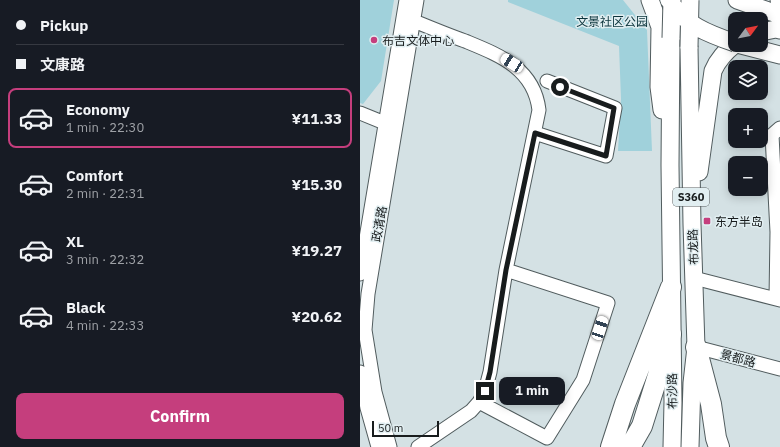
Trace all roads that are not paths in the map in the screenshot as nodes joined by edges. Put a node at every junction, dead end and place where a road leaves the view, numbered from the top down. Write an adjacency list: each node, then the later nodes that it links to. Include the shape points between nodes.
1 (406, 0): 17 (street, 政清路)
2 (417, 0): 8 (street, 政清路)
3 (650, 0): 20 (main road, via 660,27 659,87)
4 (670, 0): 11 (main road, bridge, via 687,22); 20 (main road, 布龙路 / S360, bridge)
5 (690, 0): 22 (main road, 布龙路 / S360, bridge)
6 (737, 0): 7 (main road)
7 (780, 16)
8 (414, 21): 17 (street, 政清路); 19 (street, via 492,52 520,70 531,84 538,100)
9 (780, 30): 10 (main road)
10 (768, 31)
11 (728, 41)
12 (728, 50): 22 (main road, via 718,60 713,71)
13 (768, 52): 14 (main road)
14 (780, 55)
15 (546, 81): 19 (street, via 614,108 606,156)
16 (360, 113): 17 (street)
17 (390, 125): 25 (street, 政清路); 29 (street, 政清路)
18 (780, 128): 21 (street, via 772,135)
19 (535, 133): 24 (street)
20 (670, 165): 27 (main road, 布龙路 / S360)
21 (777, 184): 23 (street)
22 (692, 224): 26 (main road, 布龙路 / S360)
23 (778, 231): 28 (street)
24 (506, 270): 34 (street, via 490,372); 34 (street, via 608,303 583,380 547,438)
25 (360, 274)
26 (694, 278): 28 (street); 31 (main road, 布龙路 / S360)
27 (671, 288): 30 (main road, 布龙路 / S360); 38 (highway, via 625,404)
28 (778, 300)
29 (362, 324): 36 (street, 政清路, via 375,392)
30 (671, 334): 39 (highway, via 642,426); 40 (main road, 布沙路 / S360)
31 (696, 346): 32 (street, 景都路); 41 (main road, 布龙路 / S360); 42 (highway)
32 (780, 369)
33 (360, 372): 35 (street)
34 (479, 402): 37 (street, via 463,418)
35 (378, 447)
36 (390, 447)
37 (418, 447)
38 (611, 447)
39 (630, 447)
40 (672, 447)
41 (690, 447)
42 (719, 447)

